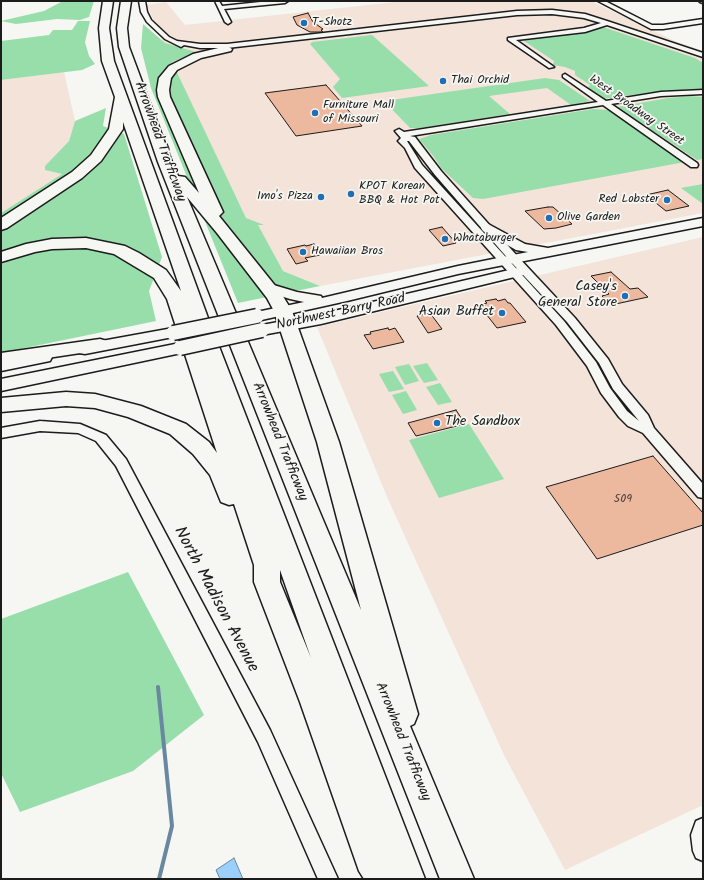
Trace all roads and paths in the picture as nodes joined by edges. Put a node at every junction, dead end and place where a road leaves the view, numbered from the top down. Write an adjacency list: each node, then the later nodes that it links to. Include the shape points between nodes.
1 (108, 1): 16 (highway, Arrowhead Trafficway, via 104,28 105,44 108,61)
2 (126, 1): 19 (highway, Arrowhead Trafficway, via 122,28 124,47)
3 (142, 1): 11 (street, via 149,22 174,42 196,48)
4 (216, 1): 7 (street)
5 (285, 1): 7 (street)
6 (601, 1): 8 (street, via 655,27)
7 (220, 8): 9 (street)
8 (703, 21)
9 (228, 22)
10 (606, 23): 11 (street, via 576,14 517,13); 12 (street); 13 (street, West Broadway Street, via 585,30 510,39)
11 (227, 48): 24 (highway, via 196,56 179,64 166,78 163,90)
12 (703, 55)
13 (557, 71): 14 (street); 17 (street, West Broadway Street)
14 (556, 76)
15 (703, 92): 17 (street, via 661,94)
16 (121, 95): 22 (highway, via 116,129 96,158 77,175); 45 (highway, Arrowhead Trafficway, via 199,318)
17 (604, 103): 18 (street); 20 (street, West Broadway Street)
18 (402, 135): 23 (street, via 412,139 438,173); 29 (street, via 402,141 418,166 455,209)
19 (165, 162): 24 (highway); 42 (highway, Arrowhead Trafficway)
20 (694, 165)
21 (703, 222): 26 (main road, Northwest Barry Road)
22 (1, 225)
23 (488, 228): 27 (main road, via 521,247); 29 (street)
24 (223, 230): 30 (highway)
25 (703, 231): 29 (main road, Northwest Barry Road)
26 (591, 244): 27 (main road, Northwest Barry Road); 29 (main road, via 580,251)
27 (552, 252): 29 (main road, Northwest Barry Road)
28 (1, 257): 41 (highway, via 32,247 86,243 112,248 133,257 165,280 176,299 267,566)
29 (515, 266): 31 (main road, Northwest Barry Road, via 458,270); 32 (main road, Northwest Barry Road, via 345,313); 40 (street, via 573,338 623,414 632,423 648,430)
30 (267, 287): 31 (main road, via 295,296); 32 (highway)
31 (335, 299): 32 (main road, Northwest Barry Road)
32 (285, 318): 33 (main road, Northwest Barry Road); 42 (highway, via 328,442)
33 (259, 323): 34 (main road, Northwest Barry Road, bridge); 37 (main road, Northwest Barry Road, bridge, via 180,348)
34 (100, 345): 35 (highway); 36 (main road, Northwest Barry Road)
35 (1, 358)
36 (1, 366)
37 (1, 385)
38 (1, 405): 41 (highway, via 66,399 94,401 134,411 178,429 201,448 220,472 257,568)
39 (1, 433): 43 (street, North Madison Avenue, via 40,426 80,429 101,438 121,463 264,736)
40 (703, 493)
41 (267, 582): 44 (highway, via 315,702 371,859)
42 (428, 806): 46 (highway, Arrowhead Trafficway)
43 (328, 879)
44 (383, 879)
45 (408, 879)
46 (457, 879)

